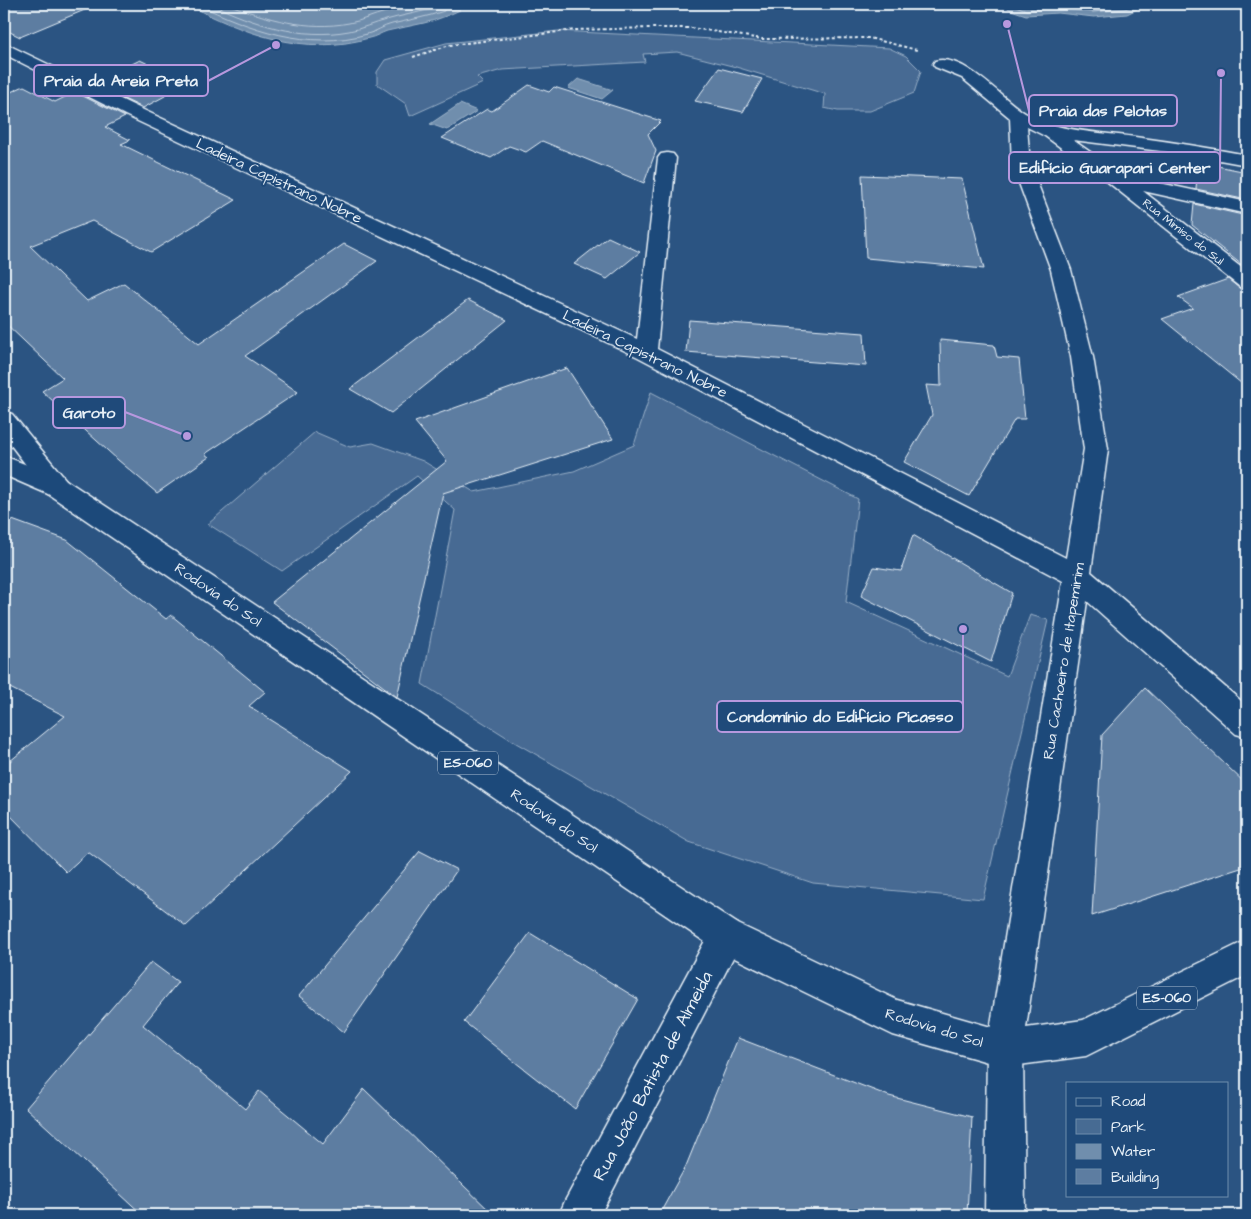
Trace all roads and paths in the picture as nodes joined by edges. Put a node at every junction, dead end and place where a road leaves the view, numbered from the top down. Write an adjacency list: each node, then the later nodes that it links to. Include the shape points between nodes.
1 (4, 48): 11 (street, Ladeira Capistrano Nobre, via 131,111)
2 (413, 57): 3 (path, via 450,45 575,30 692,28 762,40 869,38 914,48)
3 (941, 64): 4 (street, Rua Mimiso do Sul, via 968,75)
4 (1018, 116): 5 (street, Rua Mimiso do Sul); 15 (street, Rua Cachoeiro de Itapemirim, via 1021,164 1061,270 1082,357 1096,449)
5 (1051, 132): 7 (street); 8 (street, Rua Mimiso do Sul)
6 (667, 158): 11 (street)
7 (1247, 160)
8 (1116, 179): 9 (street); 10 (street, Rua Mimiso do Sul)
9 (1247, 208)
10 (1247, 282)
11 (646, 352): 15 (street, Ladeira Capistrano Nobre)
12 (4, 420): 14 (street)
13 (4, 465): 14 (street, ES-060)
14 (57, 487): 17 (street, Rodovia do Sol / ES-060)
15 (1077, 576): 16 (street, Ladeira Capistrano Nobre); 19 (street, Rua Cachoeiro de Itapemirim)
16 (1247, 724)
17 (726, 936): 19 (street, Rodovia do Sol / ES-060, via 892,1017); 20 (street, Rua João Batista de Almeida)
18 (1247, 957): 19 (street, ES-060, via 1086,1038)
19 (1005, 1049): 21 (street, Rua Cachoeiro de Itapemirim)
20 (579, 1215)
21 (1005, 1215)

